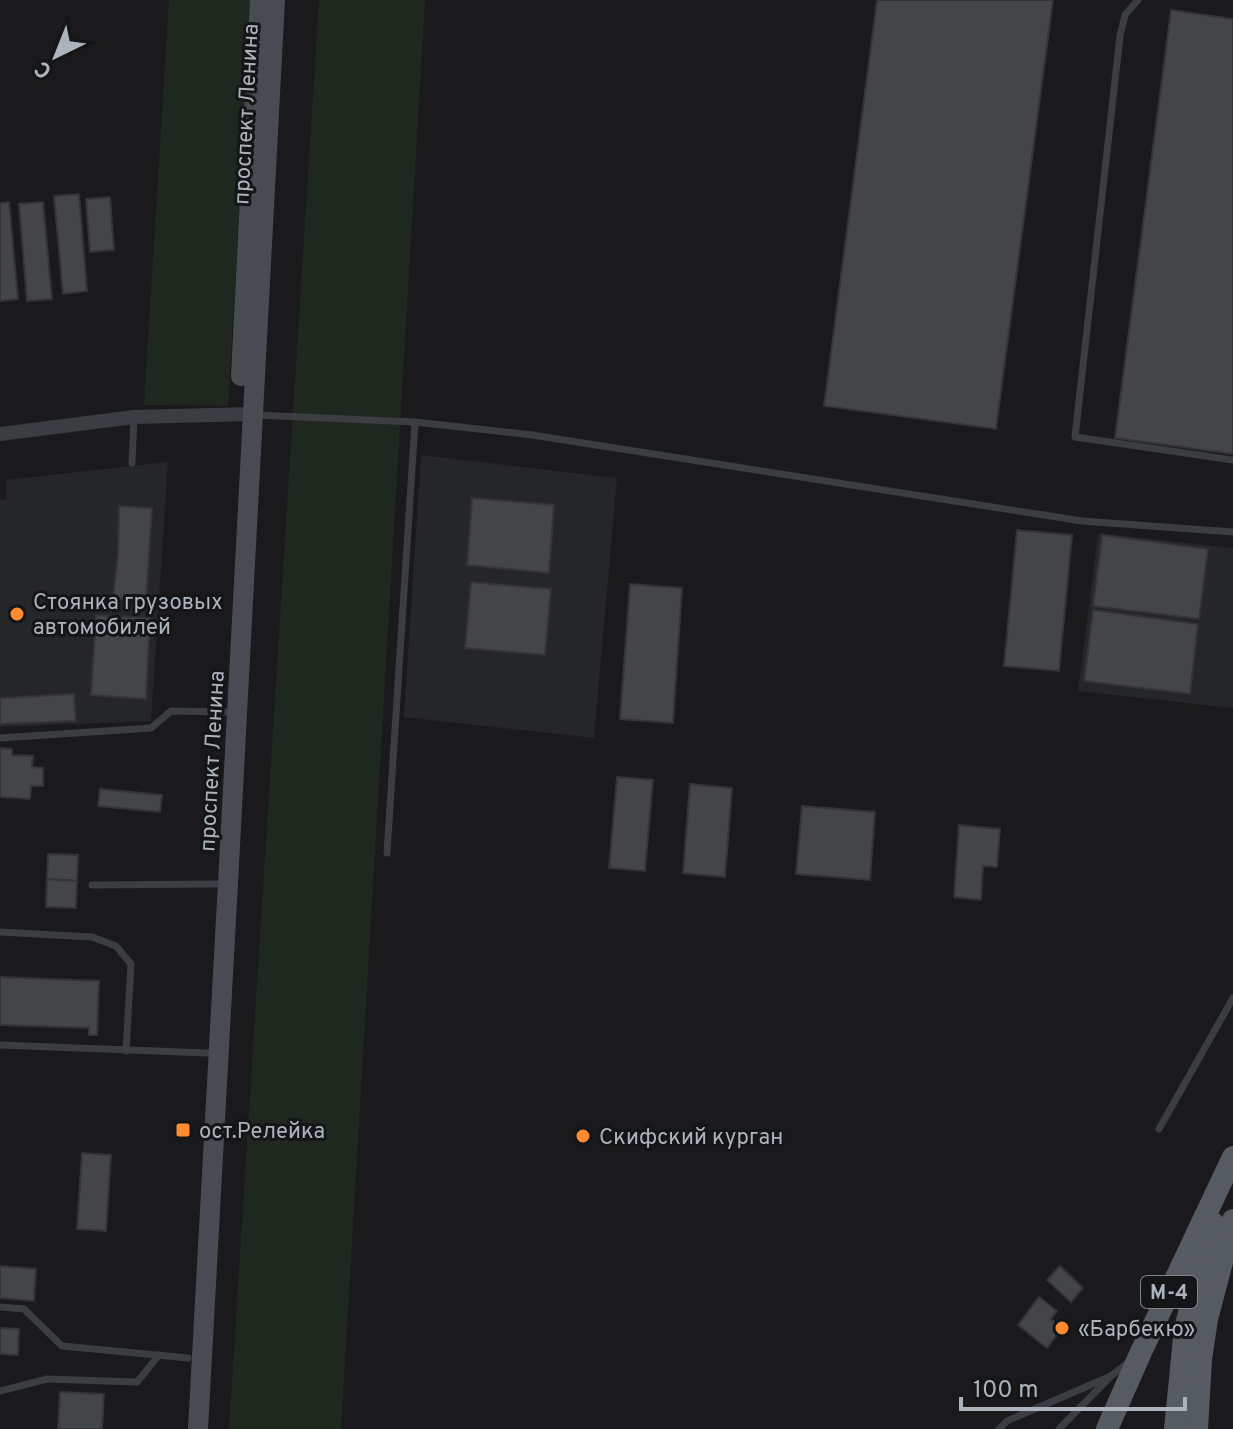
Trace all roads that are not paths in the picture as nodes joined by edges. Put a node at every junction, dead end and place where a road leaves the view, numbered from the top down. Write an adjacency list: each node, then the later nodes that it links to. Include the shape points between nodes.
1 (260, 0): 4 (main road, проспект Ленина)
2 (275, 0): 4 (main road, проспект Ленина)
3 (1138, 0): 8 (lane, via 1125,15 1120,36 1075,437)
4 (246, 414): 5 (street); 6 (lane); 11 (main road, проспект Ленина); 31 (main road, проспект Ленина)
5 (134, 417): 7 (street); 9 (lane)
6 (415, 422): 10 (lane, via 532,435 1082,521); 13 (lane)
7 (0, 434)
8 (1233, 460)
9 (132, 463)
10 (1233, 532)
11 (226, 712): 12 (lane, via 171,711 151,728); 14 (main road, проспект Ленина)
12 (0, 738)
13 (387, 853)
14 (217, 884): 15 (lane); 20 (main road, проспект Ленина)
15 (92, 885)
16 (0, 932): 19 (lane, via 92,937 116,946 131,964)
17 (1233, 998): 21 (lane)
18 (0, 1045): 19 (lane)
19 (126, 1051): 20 (lane)
20 (207, 1053): 27 (main road, проспект Ленина)
21 (1159, 1129)
22 (1233, 1157): 25 (main road, М-4); 35 (main road, via 1185,1328)
23 (1233, 1220): 36 (main road, М-4, via 1207,1319)
24 (0, 1307): 26 (lane, via 24,1309 62,1346)
25 (1141, 1352): 28 (lane); 34 (main road, М-4)
26 (159, 1355): 27 (lane); 29 (lane, via 137,1382 47,1379)
27 (188, 1358): 30 (main road, проспект Ленина)
28 (1111, 1376): 32 (lane); 33 (lane)
29 (0, 1391)
30 (184, 1429)
31 (198, 1429)
32 (999, 1429)
33 (1059, 1429)
34 (1107, 1429)
35 (1175, 1429)
36 (1197, 1429)

